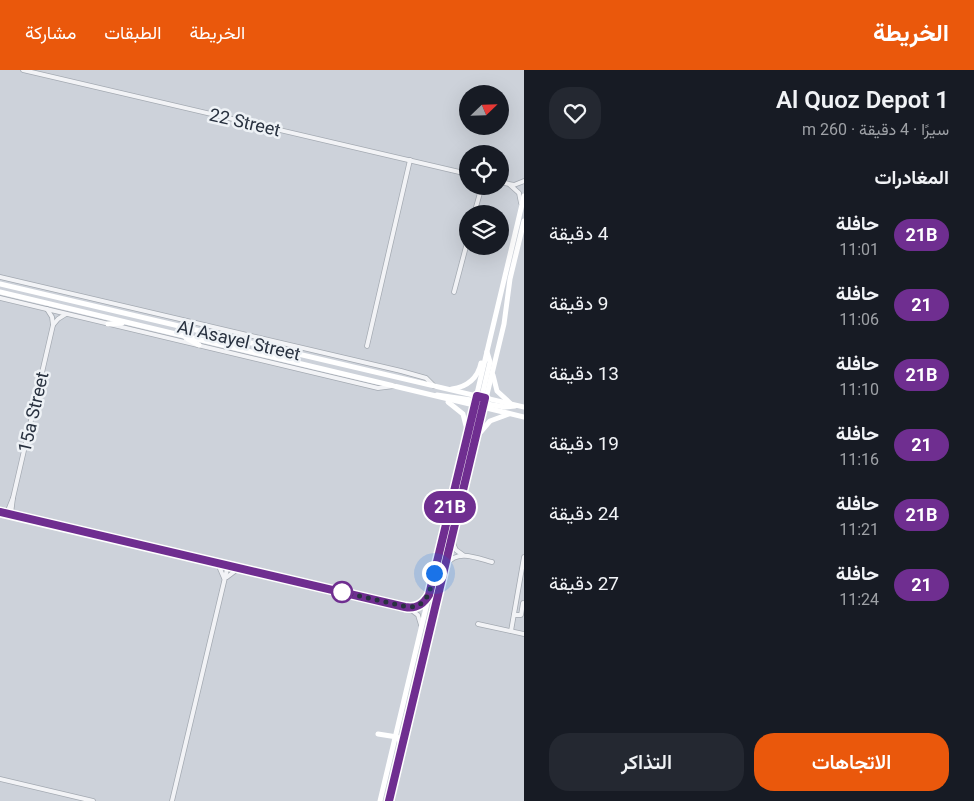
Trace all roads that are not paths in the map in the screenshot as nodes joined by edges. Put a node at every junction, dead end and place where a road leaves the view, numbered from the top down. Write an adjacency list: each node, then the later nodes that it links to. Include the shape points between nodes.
1 (23, 70): 2 (street, 22 Street)
2 (410, 160): 3 (street, 22 Street); 22 (street)
3 (459, 172)
4 (524, 182): 5 (street)
5 (510, 185): 7 (street, via 520,195)
6 (524, 196): 7 (main road)
7 (520, 213): 23 (main road)
8 (524, 221): 24 (main road)
9 (464, 255): 13 (street)
10 (0, 278): 26 (street, via 401,371 426,378)
11 (0, 284): 26 (main road, Al Asayel Street)
12 (0, 292): 17 (main road, Al Asayel Street)
13 (454, 292)
14 (0, 298): 15 (street)
15 (47, 309): 16 (street); 19 (street)
16 (67, 314): 18 (street); 19 (street)
17 (126, 322): 18 (main road); 20 (main road, Al Asayel Street)
18 (108, 324): 21 (street)
19 (53, 325): 38 (street, 15a Street)
20 (182, 335): 21 (main road); 25 (main road, Al Asayel Street)
21 (199, 345): 25 (street, via 378,388)
22 (367, 346)
23 (487, 352): 27 (main road, via 473,380); 29 (main road)
24 (494, 366): 29 (main road); 30 (main road, via 496,388)
25 (394, 386): 28 (main road, Al Asayel Street)
26 (434, 386): 27 (main road, Al Asayel Street)
27 (448, 389): 29 (main road, Al Asayel Street)
28 (432, 396): 29 (main road, Al Asayel Street); 34 (main road, via 461,411)
29 (480, 402): 30 (main road, Al Asayel Street); 32 (main road, Al Asayel Street); 34 (main road); 35 (main road); 36 (main road)
30 (514, 405): 31 (main road, Al Asayel Street)
31 (524, 407)
32 (510, 414): 33 (main road, Al Asayel Street); 35 (main road, via 490,421)
33 (524, 417)
34 (467, 437): 49 (main road)
35 (475, 440): 36 (main road)
36 (472, 451): 39 (main road)
37 (0, 512): 38 (street)
38 (9, 514): 42 (street)
39 (452, 541): 40 (street, via 456,550); 45 (main road)
40 (465, 556): 43 (street); 45 (street, via 454,557)
41 (524, 557): 47 (street)
42 (216, 562): 44 (street); 48 (street, via 222,569)
43 (492, 562)
44 (228, 565): 46 (street); 48 (street)
45 (446, 566): 60 (main road)
46 (240, 568): 48 (street, via 230,572); 52 (street)
47 (522, 577): 50 (street)
48 (224, 581): 63 (street)
49 (429, 595): 52 (street, via 419,606); 55 (main road)
50 (516, 601): 51 (street); 53 (street)
51 (524, 604): 53 (street, via 520,615)
52 (405, 607): 55 (street, via 418,615)
53 (514, 615): 56 (street)
54 (478, 624): 56 (street)
55 (421, 628): 59 (main road)
56 (511, 631): 57 (street)
57 (524, 634)
58 (378, 734): 59 (main road)
59 (395, 737): 60 (main road, via 401,743); 64 (main road)
60 (396, 777): 65 (main road)
61 (0, 779): 62 (street)
62 (93, 801)
63 (172, 801)
64 (380, 801)
65 (389, 801)

